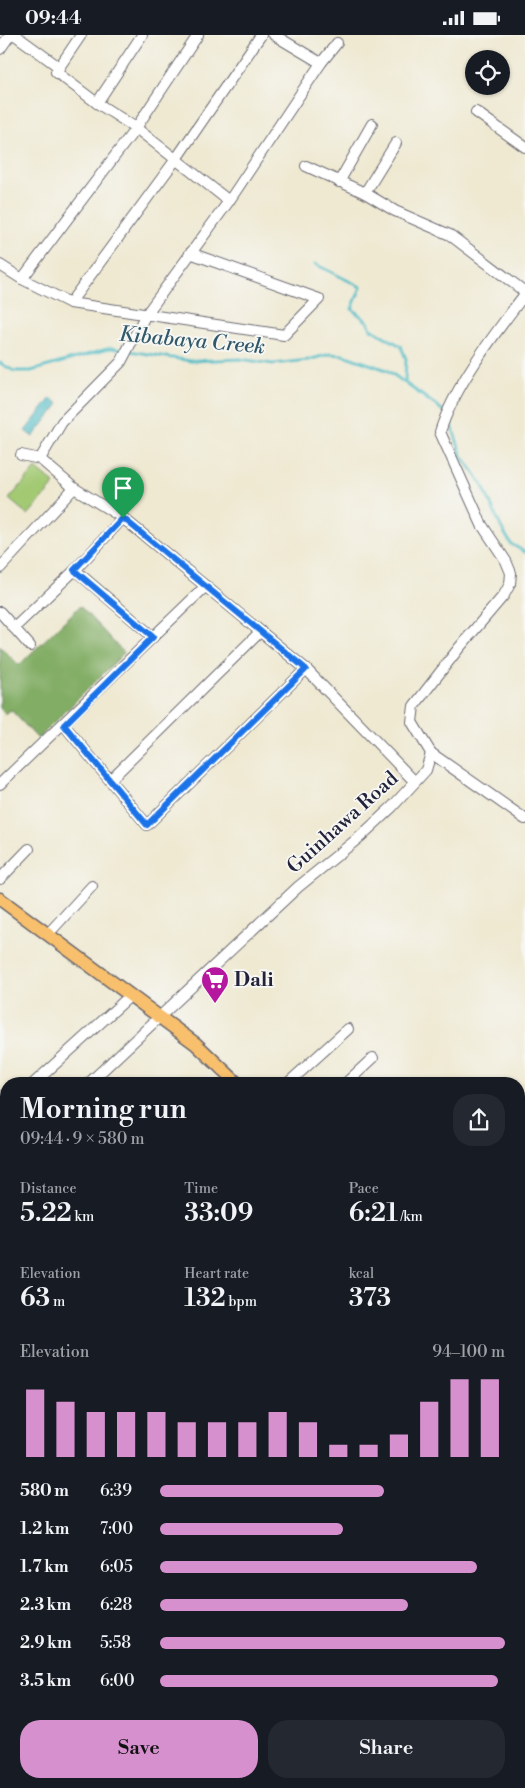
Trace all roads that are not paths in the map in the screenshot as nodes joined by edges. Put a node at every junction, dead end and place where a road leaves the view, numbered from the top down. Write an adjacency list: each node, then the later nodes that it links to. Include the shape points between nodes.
1 (10, 35): 9 (street)
2 (15, 35): 11 (street)
3 (81, 35): 11 (street)
4 (142, 35): 12 (street)
5 (198, 35): 15 (street)
6 (261, 35): 18 (street)
7 (274, 35): 10 (street)
8 (337, 43): 10 (street)
9 (0, 49)
10 (321, 63): 22 (street)
11 (59, 67): 12 (street, via 56,72)
12 (97, 103): 15 (street)
13 (476, 112): 17 (street)
14 (372, 124): 20 (street)
15 (136, 128): 18 (street); 25 (street)
16 (396, 143): 21 (street)
17 (525, 147)
18 (176, 159): 22 (street); 27 (street)
19 (306, 166): 20 (street)
20 (339, 182): 21 (street)
21 (365, 193): 26 (street, via 395,211 450,235)
22 (229, 201): 23 (street)
23 (190, 253): 28 (street); 28 (street, via 319,299 284,335)
24 (0, 265): 25 (street)
25 (22, 279): 27 (street)
26 (525, 293): 43 (street, via 477,361 440,432 482,525 511,573 504,595 414,706 412,722)
27 (70, 303): 28 (street)
28 (145, 316): 30 (street, via 121,362 62,422)
29 (21, 455): 30 (street)
30 (40, 459): 31 (street)
31 (74, 488): 32 (street); 33 (street)
32 (123, 518): 34 (street); 35 (street)
33 (0, 568)
34 (74, 570): 37 (street); 39 (street)
35 (206, 586): 38 (street); 39 (street)
36 (0, 612): 37 (street)
37 (14, 628): 40 (street)
38 (260, 632): 41 (street); 44 (street)
39 (153, 637): 42 (street)
40 (30, 646)
41 (306, 669): 44 (street, via 147,825); 45 (street)
42 (64, 725): 44 (street); 46 (street)
43 (431, 753): 45 (street, Guinhawa Road, via 426,770); 47 (street)
44 (110, 780)
45 (415, 782): 54 (street, Guinhawa Road, via 361,836 298,887)
46 (0, 784)
47 (525, 819)
48 (29, 849): 49 (street)
49 (0, 879)
50 (92, 886): 52 (street)
51 (0, 899): 52 (main road)
52 (48, 933): 53 (main road)
53 (131, 995): 54 (main road); 57 (street)
54 (160, 1017): 58 (street, Guinhawa Road); 59 (main road, via 196,1044)
55 (348, 1029): 60 (street)
56 (373, 1058): 61 (street)
57 (43, 1077)
58 (96, 1077)
59 (231, 1077)
60 (295, 1077)
61 (353, 1077)

